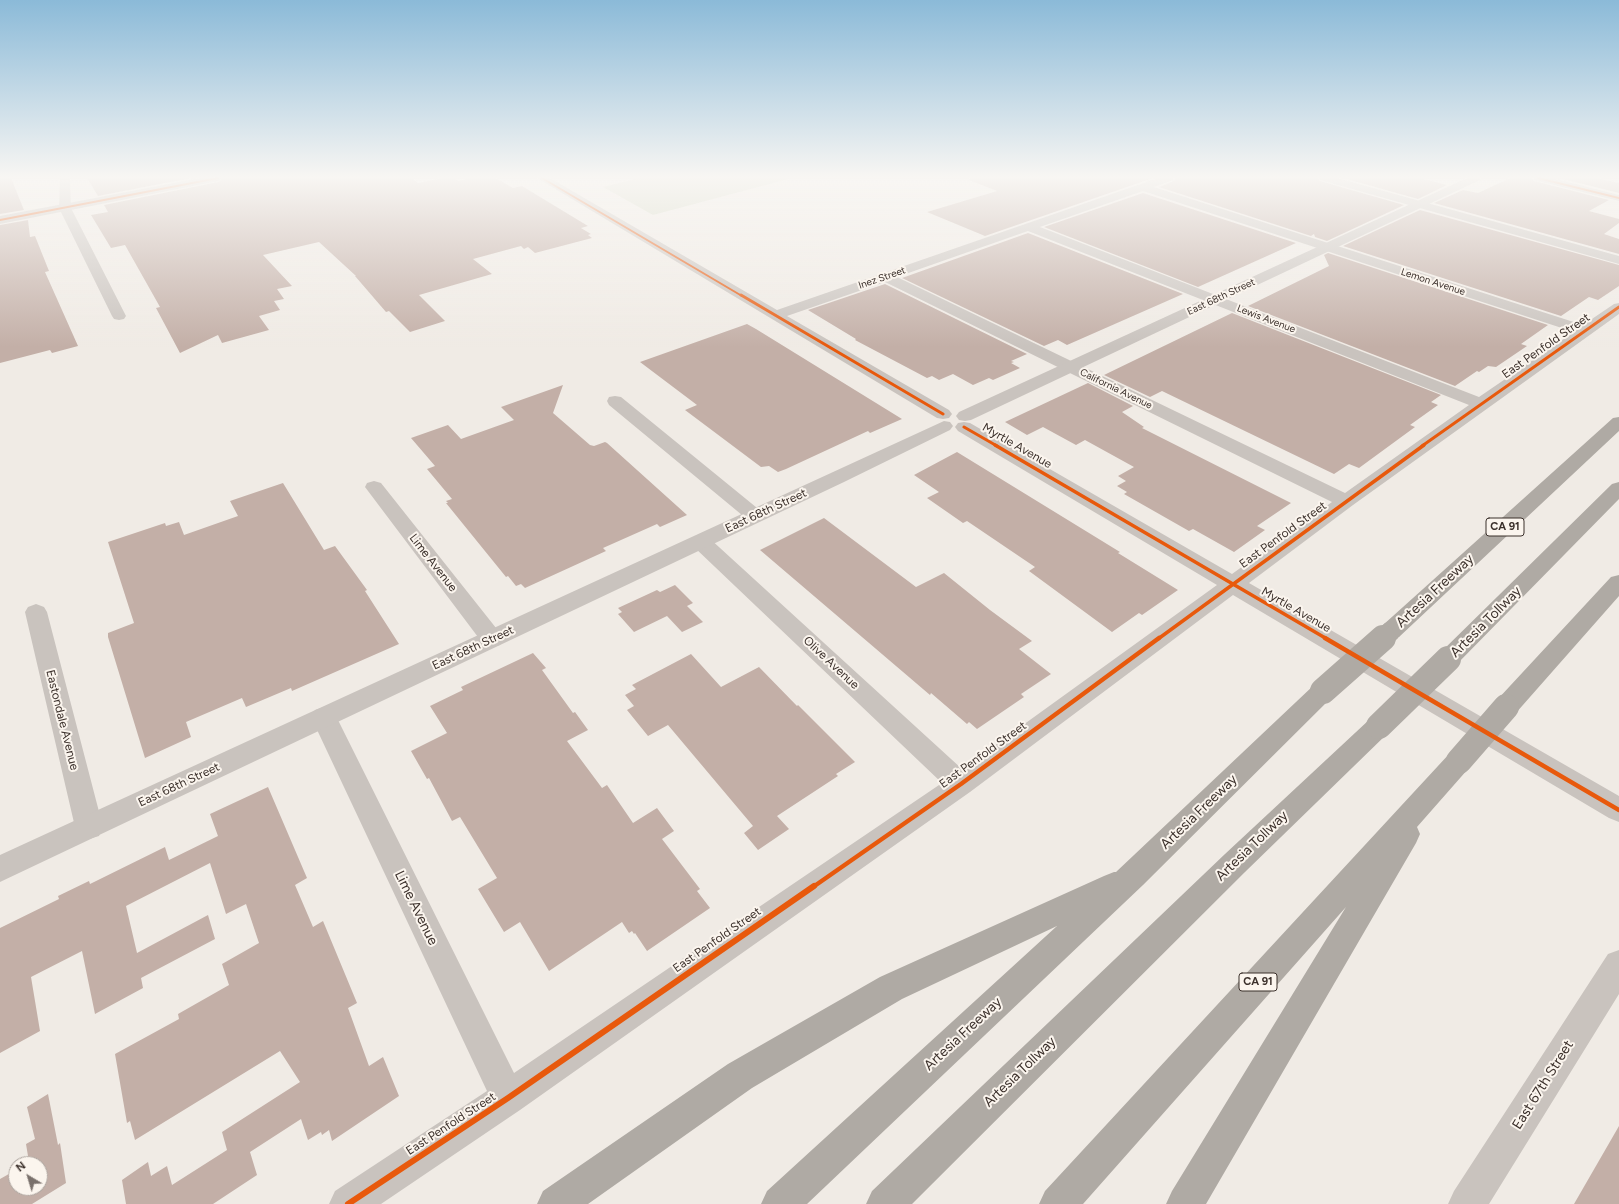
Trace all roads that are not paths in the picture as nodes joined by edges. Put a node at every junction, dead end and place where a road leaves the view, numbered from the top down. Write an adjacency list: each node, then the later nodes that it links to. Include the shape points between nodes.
1 (78, 234): 14 (street)
2 (638, 234): 13 (street, Myrtle Avenue)
3 (1008, 234): 10 (street, Inez Street)
4 (1047, 234): 11 (street, Lewis Avenue)
5 (1285, 234): 8 (street, Lemon Avenue)
6 (1358, 234): 8 (street, East 68th Street)
7 (1526, 234): 9 (street)
8 (1328, 248): 11 (street, East 68th Street); 15 (street, Lemon Avenue)
9 (1619, 260)
10 (886, 277): 13 (street, Inez Street); 16 (street, California Avenue)
11 (1216, 300): 16 (street, East 68th Street); 18 (street, Lewis Avenue)
12 (1619, 307): 15 (street, East Penfold Street)
13 (776, 315): 19 (street, Myrtle Avenue)
14 (119, 316)
15 (1586, 331): 18 (street, East Penfold Street)
16 (1071, 367): 19 (street, East 68th Street); 23 (street, California Avenue)
17 (615, 401): 24 (street)
18 (1481, 404): 23 (street, East Penfold Street)
19 (954, 421): 24 (street, East 68th Street); 27 (street, Myrtle Avenue)
20 (1619, 422): 36 (highway, Artesia Freeway / CA 91, bridge, via 1392,631 1323,691)
21 (374, 487): 29 (street, Lime Avenue)
22 (1619, 488): 42 (highway, Artesia Tollway, bridge, via 1448,659 1229,868)
23 (1346, 501): 27 (street, East Penfold Street)
24 (755, 516): 25 (street, East 68th Street)
25 (701, 542): 29 (street, East 68th Street); 31 (street, Olive Avenue)
26 (1619, 582): 32 (highway, CA 91, bridge)
27 (1233, 584): 31 (street, East Penfold Street); 33 (street, Myrtle Avenue)
28 (36, 612): 34 (street, Eastondale Avenue)
29 (492, 639): 30 (street, East 68th Street)
30 (324, 717): 34 (street, East 68th Street); 38 (street, Lime Avenue)
31 (961, 784): 38 (street, East Penfold Street)
32 (1431, 792): 43 (highway, CA 91); 44 (highway)
33 (1619, 810)
34 (88, 827): 35 (street, East 68th Street)
35 (0, 869)
36 (1133, 876): 40 (highway, via 891,988 740,1076); 41 (highway, Artesia Freeway / CA 91)
37 (1619, 965): 45 (street, East 67th Street)
38 (508, 1098): 39 (street, East Penfold Street)
39 (348, 1204)
40 (556, 1204)
41 (780, 1204)
42 (885, 1204)
43 (1058, 1204)
44 (1185, 1204)
45 (1467, 1204)

